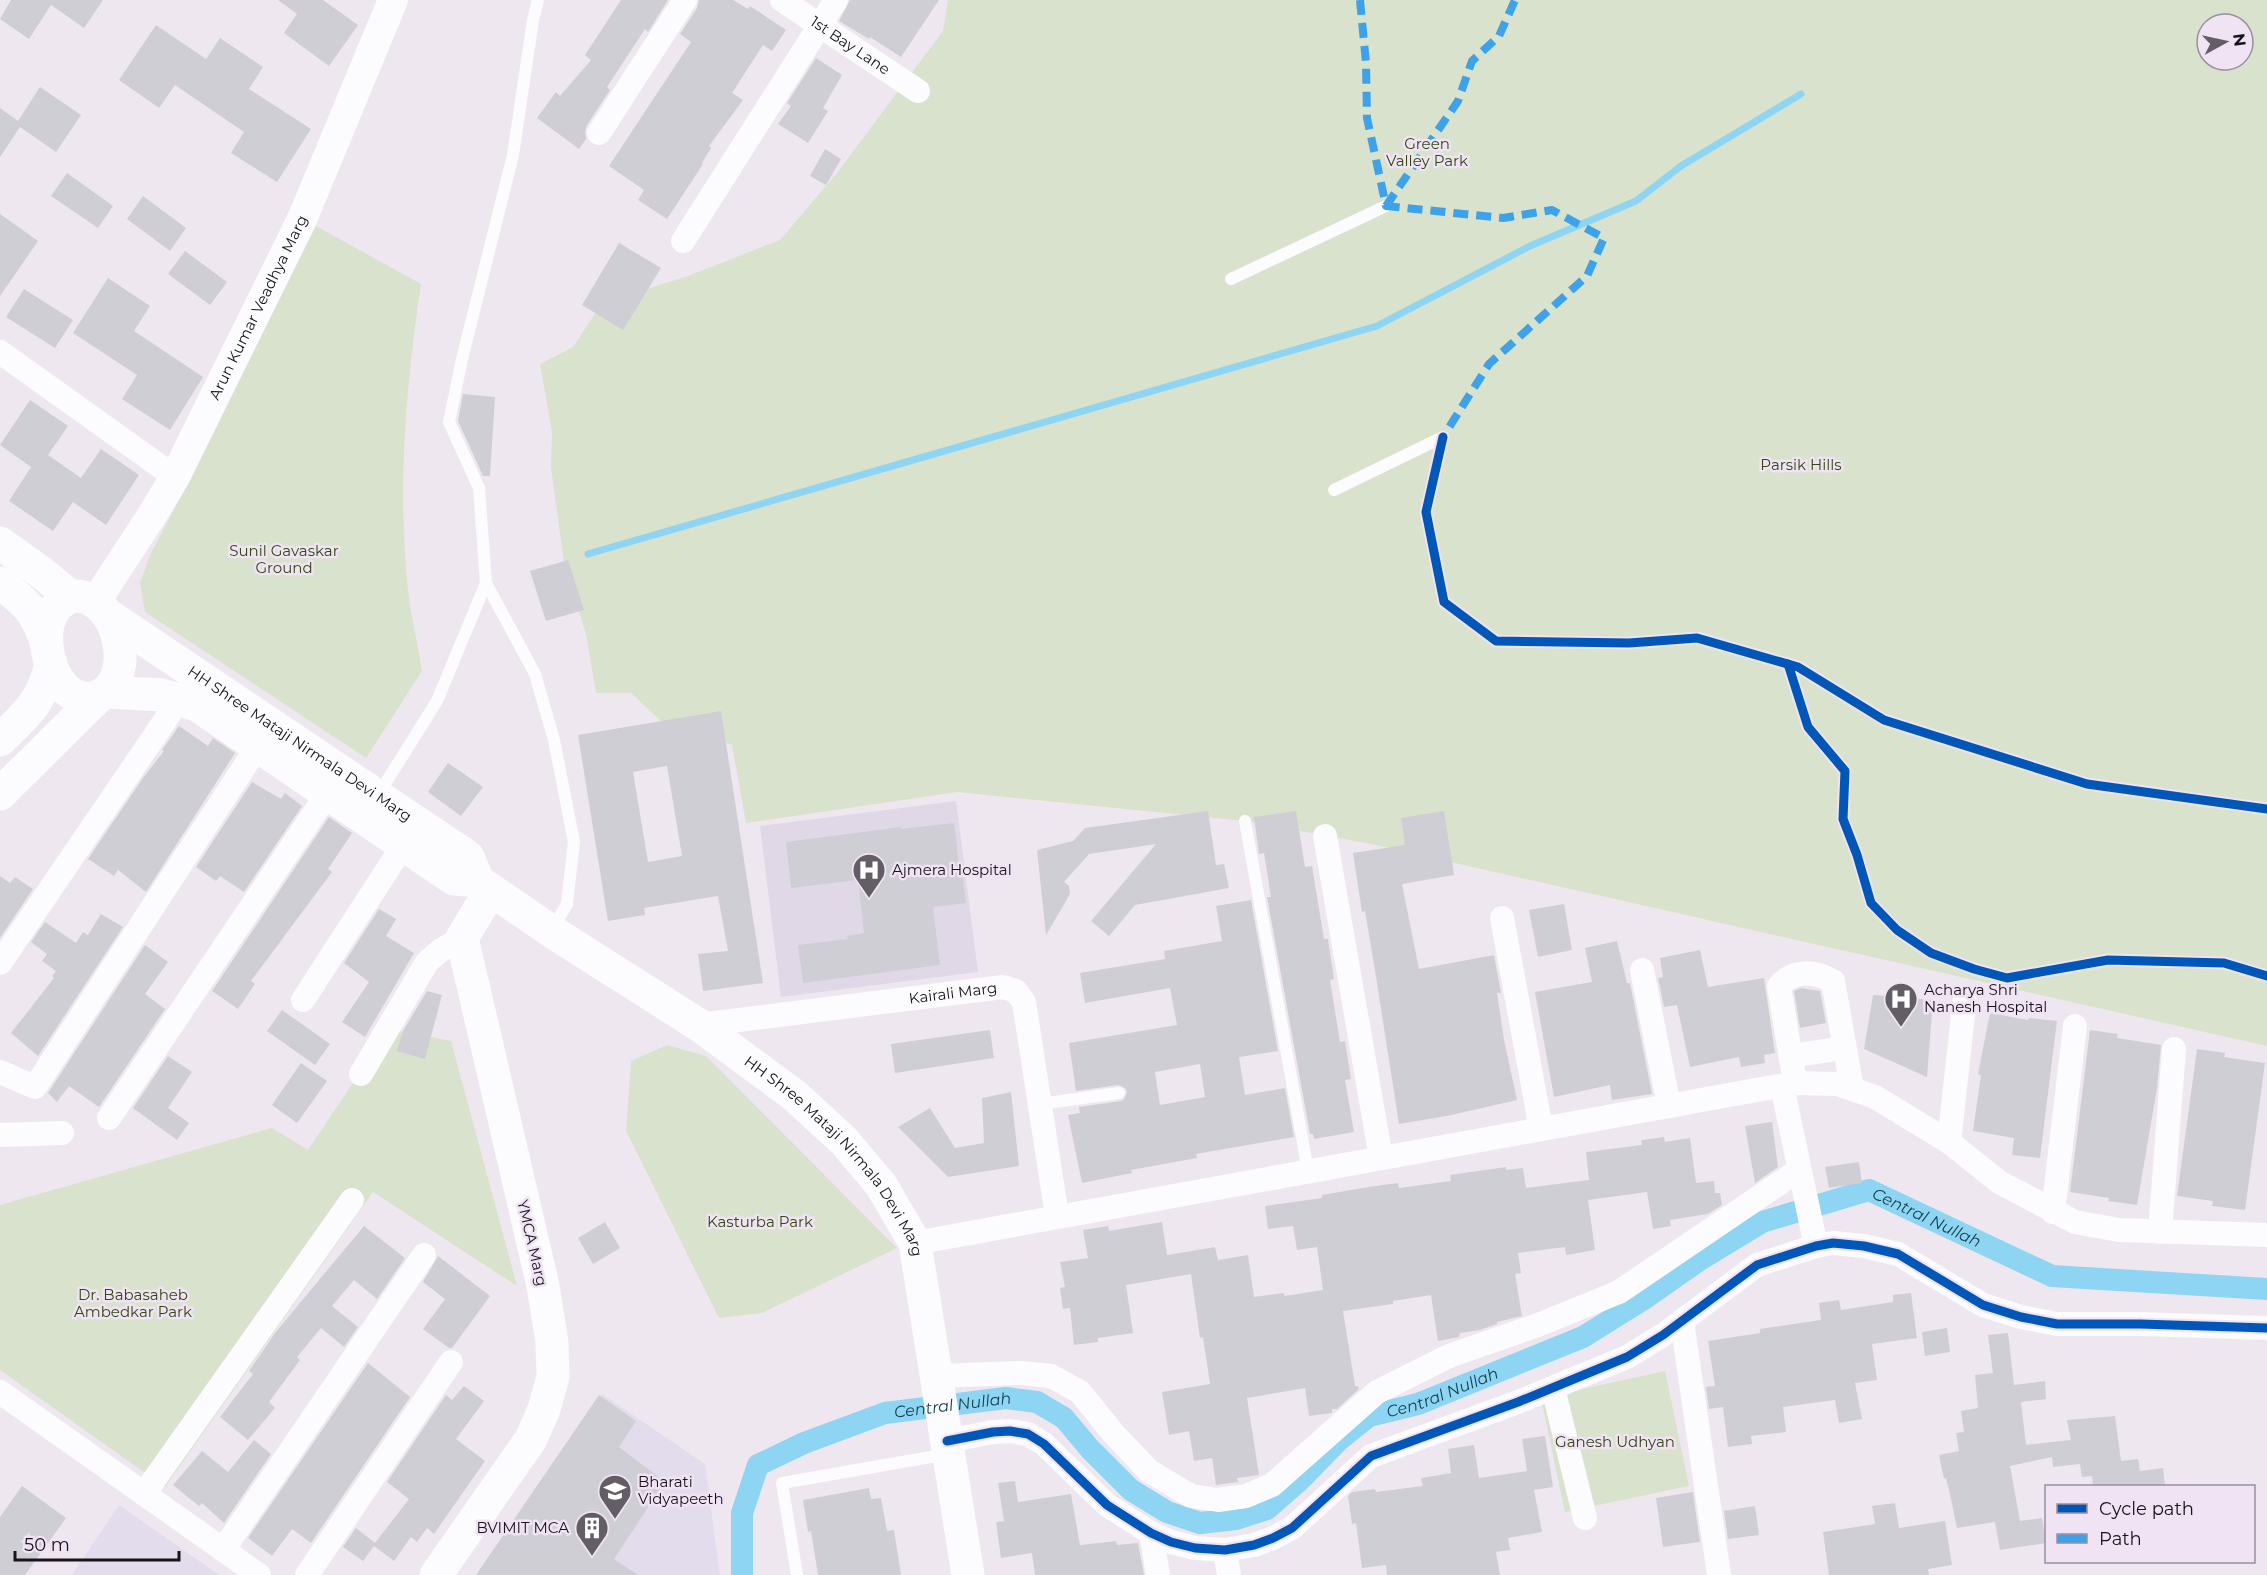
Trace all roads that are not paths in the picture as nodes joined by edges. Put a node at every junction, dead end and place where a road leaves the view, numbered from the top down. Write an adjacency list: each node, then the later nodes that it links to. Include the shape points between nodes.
1 (393, 0): 14 (street, Arun Kumar Veadhya Marg, via 303,217)
2 (537, 0): 17 (lane, via 513,155 449,422 479,488)
3 (685, 0): 8 (street)
4 (782, 0): 6 (street, 1st Bay Lane)
5 (836, 0): 6 (street)
6 (820, 26): 7 (street, 1st Bay Lane); 10 (street)
7 (918, 91)
8 (599, 133)
9 (1386, 206): 11 (lane)
10 (683, 241)
11 (1232, 279)
12 (0, 352): 14 (street)
13 (1443, 437): 15 (lane)
14 (175, 477): 19 (street, Arun Kumar Veadhya Marg)
15 (1334, 490)
16 (0, 543): 19 (main road, HH Shree Mataji Nirmala Devi Marg)
17 (486, 583): 27 (lane, via 437,701); 33 (lane, via 535,674 554,740 574,842 567,904)
18 (0, 584): 20 (main road, via 24,600 42,627)
19 (92, 604): 20 (main road, via 54,607 48,626); 21 (main road, via 119,641 116,679); 27 (main road, HH Shree Mataji Nirmala Devi Marg)
20 (49, 655): 21 (main road, via 60,682 73,694 87,698); 23 (main road, via 46,686 37,702)
21 (103, 693): 22 (main road, HH Shree Mataji Nirmala Devi Marg, via 152,694); 25 (main road)
22 (179, 700): 24 (main road, HH Shree Mataji Nirmala Devi Marg, via 197,705); 35 (street)
23 (0, 740)
24 (258, 746): 26 (main road, HH Shree Mataji Nirmala Devi Marg); 44 (street, via 35,1087)
25 (0, 794)
26 (328, 794): 30 (main road, HH Shree Mataji Nirmala Devi Marg); 51 (street)
27 (377, 796): 31 (main road, HH Shree Mataji Nirmala Devi Marg, via 468,857)
28 (1245, 821): 58 (lane)
29 (1325, 836): 56 (street)
30 (404, 844): 31 (main road, HH Shree Mataji Nirmala Devi Marg, via 454,879); 38 (street)
31 (485, 886): 33 (main road, HH Shree Mataji Nirmala Devi Marg); 34 (main road)
32 (1502, 918): 52 (street)
33 (551, 931): 39 (main road, HH Shree Mataji Nirmala Devi Marg)
34 (462, 938): 45 (street, via 427,962); 81 (main road, YMCA Marg, via 543,1286 553,1377 531,1439)
35 (0, 963)
36 (1641, 970): 50 (street)
37 (1965, 997): 55 (street)
38 (303, 1000)
39 (699, 1025): 49 (street, Kairali Marg, via 1003,987 1017,991 1024,1002); 65 (main road, HH Shree Mataji Nirmala Devi Marg, via 794,1095 844,1141 881,1185)
40 (2075, 1026): 60 (street)
41 (1844, 1048): 43 (street); 43 (street, via 1833,981 1818,973 1788,976 1779,986); 47 (street)
42 (2174, 1048): 63 (street)
43 (1790, 1056): 46 (street)
44 (0, 1072)
45 (361, 1074)
46 (1789, 1085): 47 (street, via 1837,1084); 50 (street); 57 (street)
47 (1852, 1089): 55 (street, via 1875,1097)
48 (1119, 1093): 49 (lane)
49 (1040, 1104): 61 (street, Kairali Marg)
50 (1670, 1106): 52 (street)
51 (109, 1118)
52 (1541, 1129): 56 (street)
53 (62, 1133): 54 (street)
54 (0, 1135)
55 (1949, 1142): 60 (street, via 1999,1182)
56 (1381, 1158): 58 (street)
57 (1799, 1170): 64 (street); 70 (street, via 1619,1292 1449,1356 1377,1392 1272,1485 1246,1496 1218,1500 1191,1496 1149,1471 1080,1392 1051,1376 1022,1373)
58 (1308, 1171): 61 (street)
59 (352, 1200): 74 (street)
60 (2054, 1212): 63 (street, via 2075,1222)
61 (1057, 1216): 65 (street)
62 (2266, 1228): 63 (street)
63 (2160, 1232)
64 (1814, 1237): 67 (street, via 1757,1266); 68 (street, via 1898,1254 1983,1305 2021,1317 2057,1324)
65 (915, 1243): 70 (main road, HH Shree Mataji Nirmala Devi Marg)
66 (424, 1255): 77 (street)
67 (1682, 1321): 71 (street, via 1627,1357); 86 (street)
68 (2267, 1328)
69 (451, 1362): 80 (street)
70 (937, 1381): 73 (main road, HH Shree Mataji Nirmala Devi Marg)
71 (1553, 1388): 75 (street); 78 (street, via 1371,1456 1292,1528 1254,1545)
72 (0, 1392): 74 (street)
73 (947, 1442): 76 (street, via 1002,1432 1028,1434 1044,1444 1107,1505); 82 (lane, via 782,1483); 83 (main road, HH Shree Mataji Nirmala Devi Marg)
74 (144, 1494): 77 (street)
75 (1585, 1518)
76 (1151, 1533): 78 (street, via 1195,1548); 84 (street)
77 (223, 1550): 79 (street)
78 (1225, 1550): 85 (street)
79 (259, 1575)
80 (307, 1575)
81 (436, 1575)
82 (797, 1575)
83 (968, 1575)
84 (1158, 1575)
85 (1228, 1575)
86 (1719, 1575)

